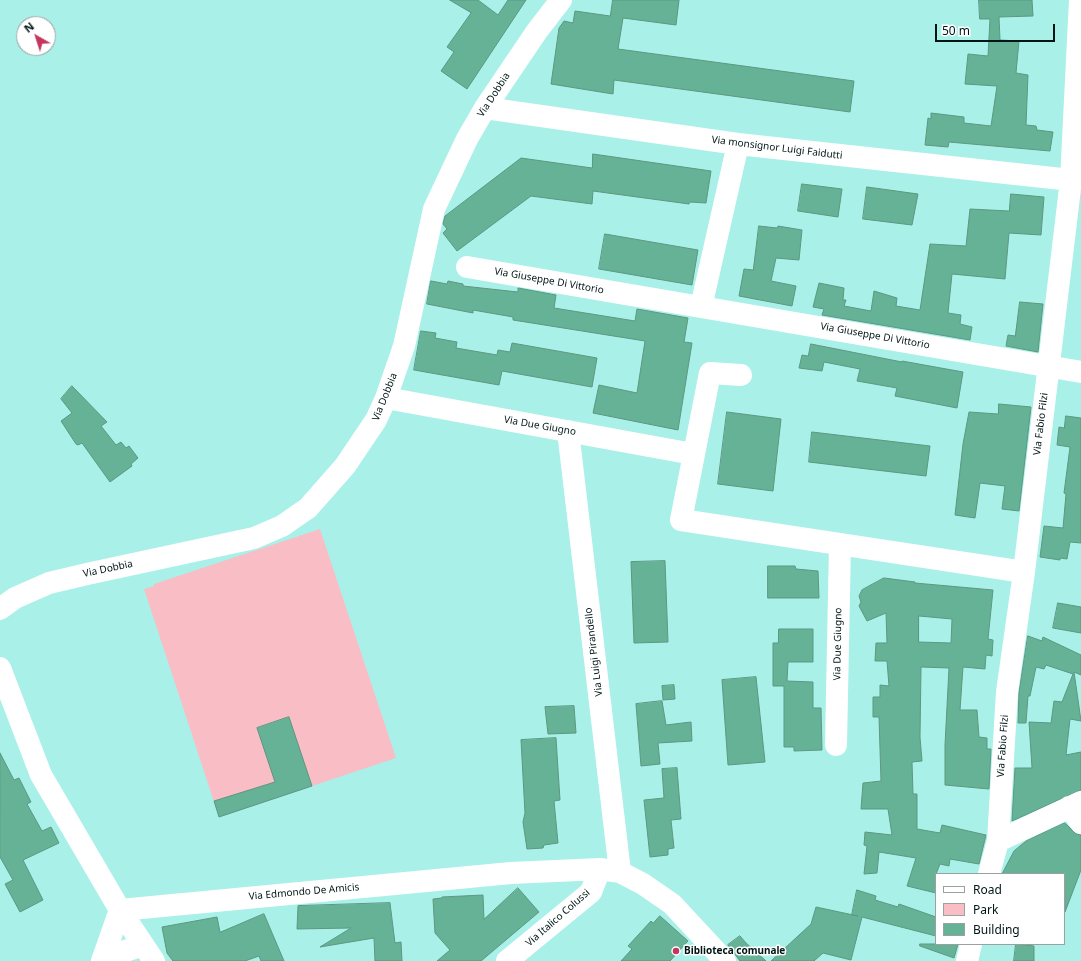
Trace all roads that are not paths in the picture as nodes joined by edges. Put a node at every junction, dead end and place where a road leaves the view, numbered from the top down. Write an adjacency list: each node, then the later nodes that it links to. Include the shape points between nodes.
1 (561, 0): 3 (street, Via Dobbia, via 536,31)
2 (1076, 2): 5 (street, Via Fabio Filzi)
3 (484, 108): 4 (street, Via monsignor Luigi Faidutti); 11 (street, Via Dobbia, via 434,209 404,346)
4 (738, 144): 5 (street, Via monsignor Luigi Faidutti); 7 (street)
5 (1071, 180): 8 (street, Via Fabio Filzi)
6 (467, 267): 7 (street, Via Giuseppe Di Vittorio)
7 (701, 307): 8 (street, Via Giuseppe Di Vittorio)
8 (1048, 366): 9 (street, Via Giuseppe Di Vittorio); 15 (street, Via Fabio Filzi)
9 (1081, 372)
10 (741, 375): 13 (street, via 710,373)
11 (386, 398): 12 (street, Via Due Giugno); 16 (street, Via Dobbia, via 376,420 345,466 308,508 282,526 254,538 49,583 15,598)
12 (568, 431): 13 (street, Via Due Giugno); 21 (street, Via Luigi Pirandello)
13 (694, 454): 14 (street, via 681,520)
14 (840, 544): 15 (street); 18 (street, Via Due Giugno)
15 (1024, 572): 20 (street, Via Fabio Filzi, via 1007,692)
16 (0, 609)
17 (0, 668): 23 (street, via 41,775)
18 (836, 745)
19 (1077, 811): 20 (street)
20 (998, 840): 22 (street, Via Fabio Filzi)
21 (610, 871): 23 (street, Via Edmondo De Amicis, via 511,873); 27 (street, Via Italico Colussi, via 591,892); 28 (street, Via Edmondo De Amicis, via 643,884 672,904)
22 (988, 873)
23 (120, 910): 25 (street); 26 (street)
24 (971, 945): 29 (street)
25 (149, 953): 26 (street)
26 (104, 959)
27 (508, 961)
28 (725, 961)
29 (967, 961)

